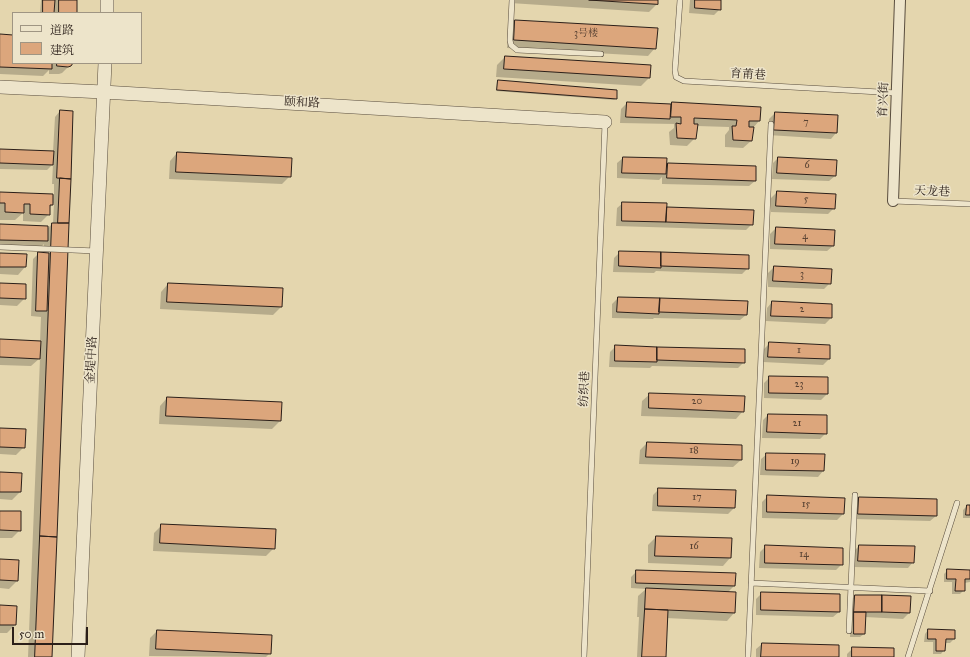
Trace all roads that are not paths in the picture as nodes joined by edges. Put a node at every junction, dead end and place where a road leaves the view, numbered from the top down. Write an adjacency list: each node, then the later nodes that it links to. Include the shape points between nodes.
1 (107, 0): 5 (street)
2 (512, 0): 6 (lane, via 510,40 511,45 517,50)
3 (680, 0): 10 (lane, 育莆巷, via 675,70 676,77 684,81)
4 (900, 0): 10 (street, 育兴街)
5 (107, 12)
6 (600, 54)
7 (105, 64): 9 (street, 金堤中路)
8 (0, 87): 9 (street, 颐和路)
9 (103, 92): 11 (street, 颐和路); 16 (street, 金堤中路)
10 (897, 93): 13 (street, 育兴街)
11 (605, 122): 24 (lane, 纺织巷)
12 (771, 124): 19 (lane)
13 (893, 201): 14 (lane, 天龙巷)
14 (970, 204)
15 (0, 247): 16 (lane)
16 (96, 251): 23 (street, 金堤中路)
17 (855, 495): 20 (lane)
18 (957, 503): 21 (lane)
19 (751, 584): 20 (lane); 25 (lane)
20 (851, 587): 21 (lane); 22 (lane)
21 (930, 591): 26 (lane)
22 (849, 630)
23 (78, 657)
24 (584, 657)
25 (748, 657)
26 (908, 657)

